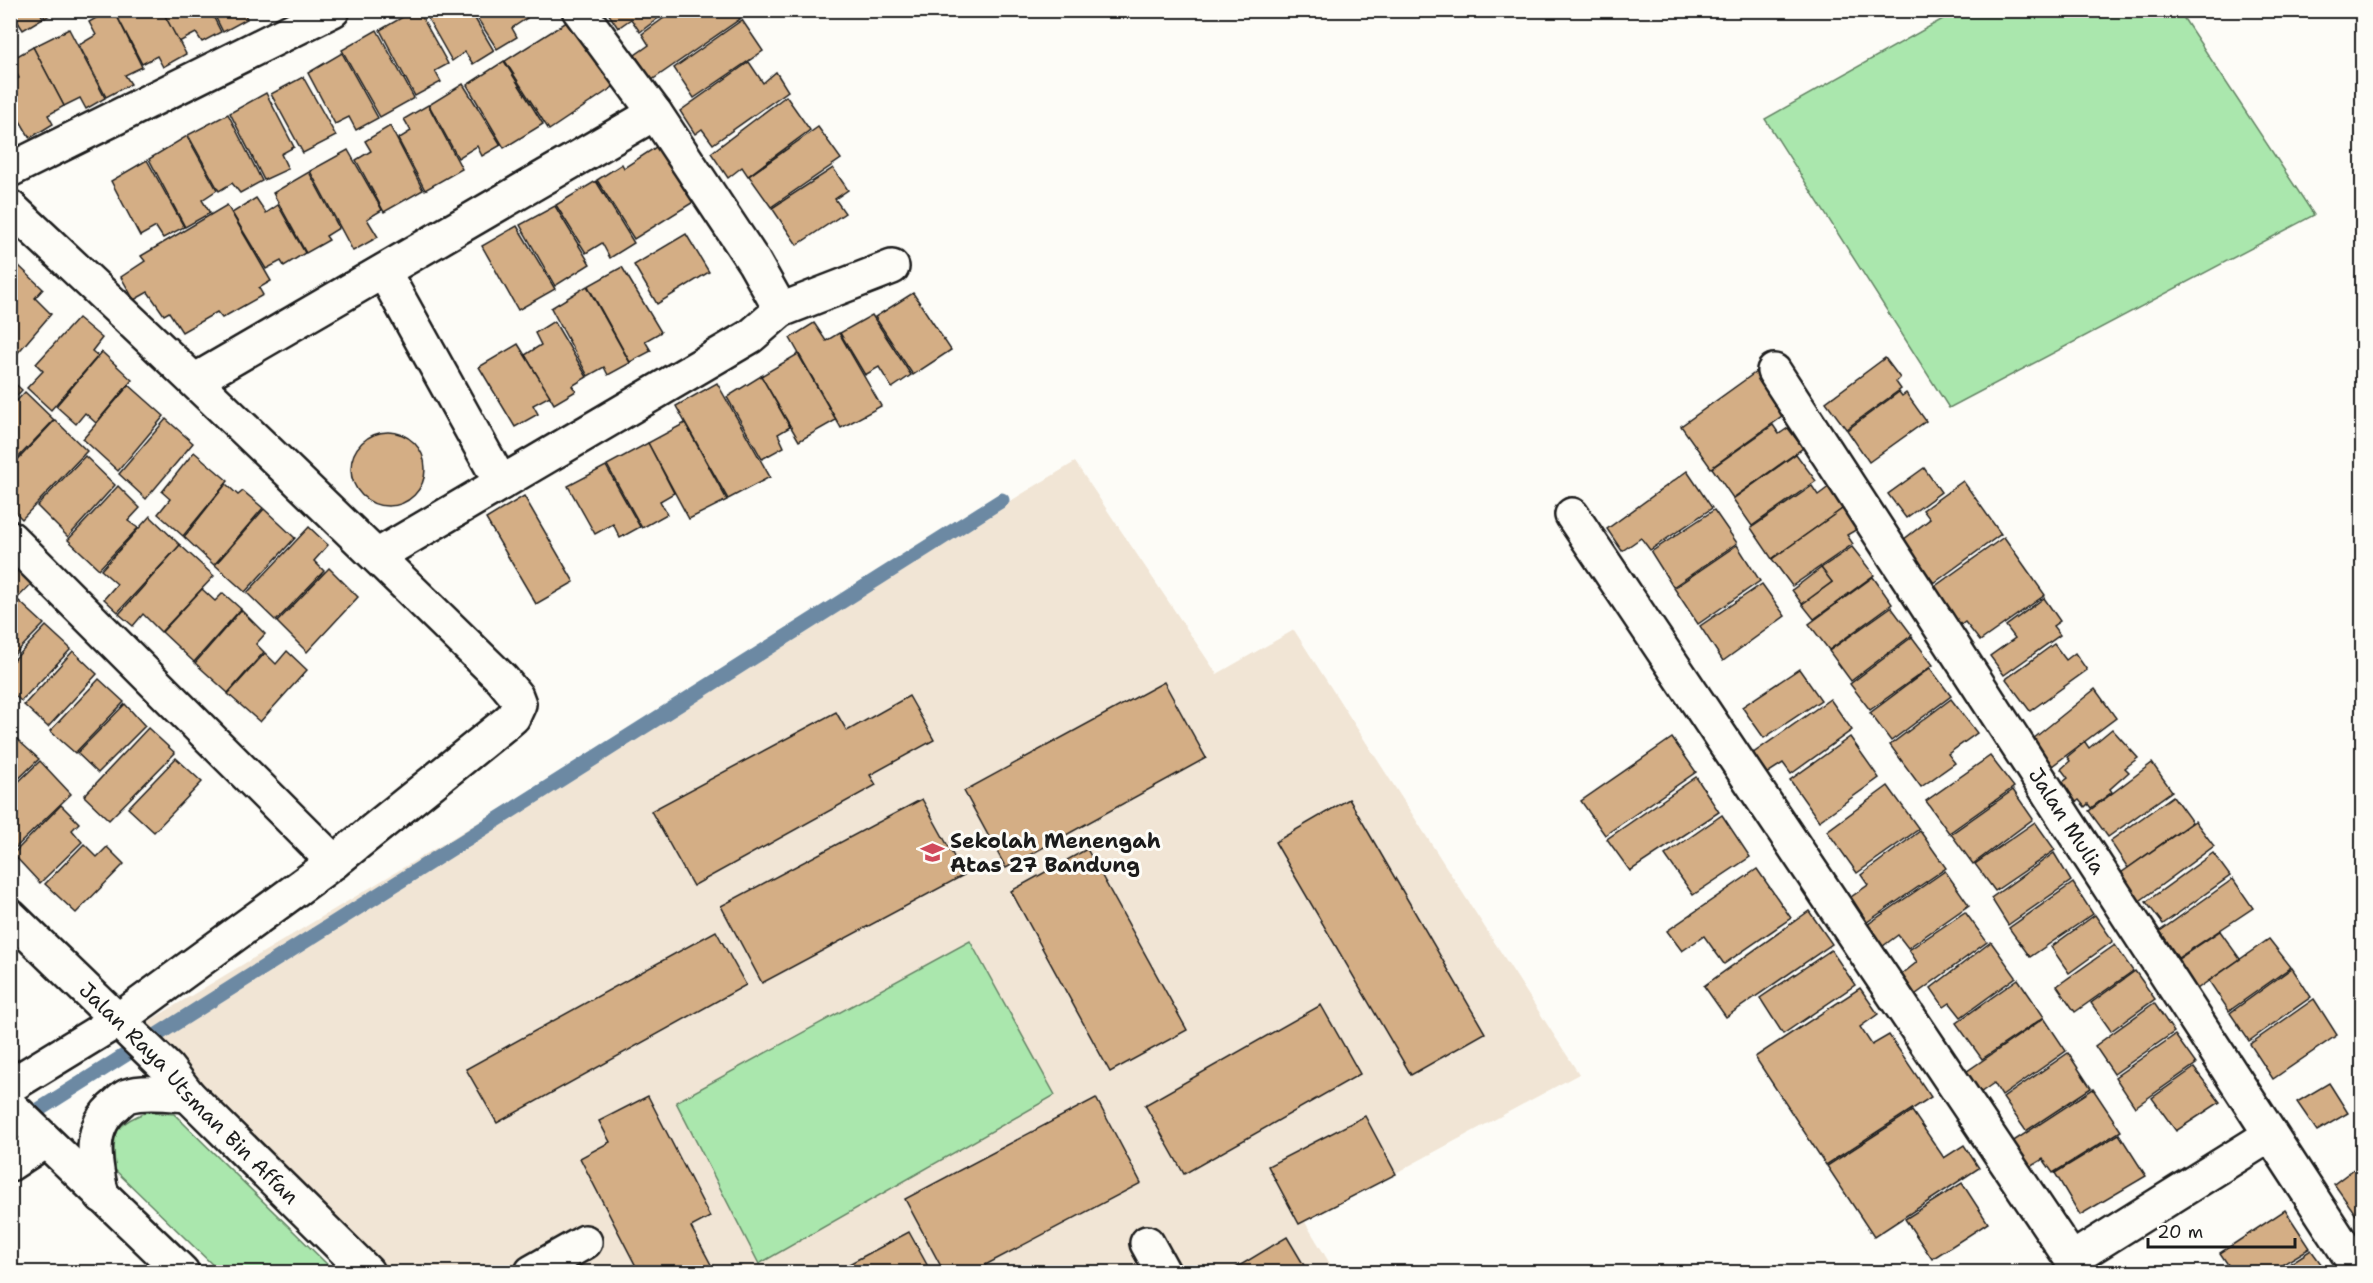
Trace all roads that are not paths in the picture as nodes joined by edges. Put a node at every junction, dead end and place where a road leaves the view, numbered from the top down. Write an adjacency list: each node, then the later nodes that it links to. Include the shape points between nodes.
1 (333, 10): 4 (street)
2 (579, 10): 3 (street)
3 (655, 113): 7 (street); 8 (street, via 754,262)
4 (10, 170)
5 (10, 207): 10 (street)
6 (892, 267): 8 (street)
7 (384, 272): 10 (street); 11 (street)
8 (781, 310): 11 (street, via 751,336)
9 (1774, 371): 20 (street, Jalan Mulia)
10 (196, 380): 14 (street)
11 (501, 483): 14 (street)
12 (1572, 515): 25 (street)
13 (10, 538): 15 (street)
14 (377, 556): 15 (street, via 502,679 519,704 506,723)
15 (334, 862): 17 (street)
16 (10, 916): 17 (street, Jalan Raya Utsman Bin Affan)
17 (124, 1026): 18 (street, Jalan Raya Utsman Bin Affan); 19 (street)
18 (188, 1095): 22 (street, via 127,1096 106,1113 96,1131 94,1161); 27 (street, Jalan Raya Utsman Bin Affan)
19 (24, 1116): 21 (street); 22 (street)
20 (2270, 1135): 25 (street); 30 (street, Jalan Mulia)
21 (10, 1164)
22 (102, 1196): 26 (street)
23 (585, 1242): 28 (street)
24 (1147, 1244): 29 (street)
25 (2076, 1266)
26 (182, 1272)
27 (367, 1272)
28 (532, 1272)
29 (1163, 1272)
30 (2360, 1272)

